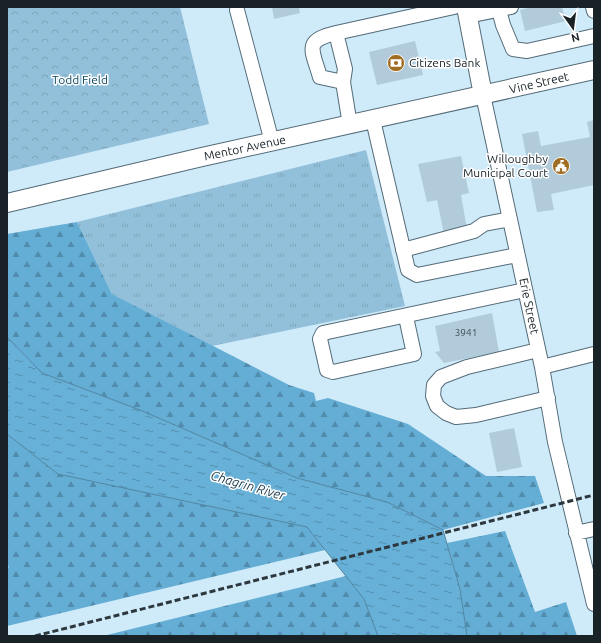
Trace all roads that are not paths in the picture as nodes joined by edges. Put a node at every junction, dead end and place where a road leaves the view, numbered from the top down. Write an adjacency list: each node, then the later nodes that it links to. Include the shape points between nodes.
1 (593, 7): 5 (street)
2 (505, 8): 4 (street); 7 (street, via 503,25 513,49 527,51)
3 (237, 10): 13 (street)
4 (462, 10): 6 (street); 10 (main road, Erie Street)
5 (594, 11)
6 (336, 33): 9 (street, via 345,69); 9 (street, via 319,37 314,41 312,48 320,76)
7 (594, 36)
8 (594, 70): 10 (main road, Vine Street)
9 (343, 82): 12 (street)
10 (483, 95): 11 (main road, Mentor Avenue); 15 (street, Erie Street)
11 (372, 120): 12 (main road, Mentor Avenue); 16 (street)
12 (350, 125): 13 (main road, Mentor Avenue)
13 (272, 142): 14 (main road, Mentor Avenue)
14 (7, 203)
15 (510, 220): 16 (street, via 484,224 474,231); 17 (street, Erie Street)
16 (404, 250): 17 (street, via 408,270 417,275)
17 (518, 255): 18 (street, Erie Street)
18 (525, 290): 19 (street); 20 (street, Erie Street)
19 (406, 317): 19 (street, via 323,333 320,339 327,370 333,372 414,354)
20 (538, 350): 22 (street, Erie Street); 23 (street, via 467,367 441,377 434,385 434,396 437,406 456,417 476,415)
21 (594, 354): 22 (street)
22 (542, 367): 23 (street, Erie Street)
23 (548, 398): 25 (street, Erie Street, via 555,442)
24 (594, 529): 25 (street)
25 (576, 532): 26 (street, Erie Street)
26 (594, 604)

